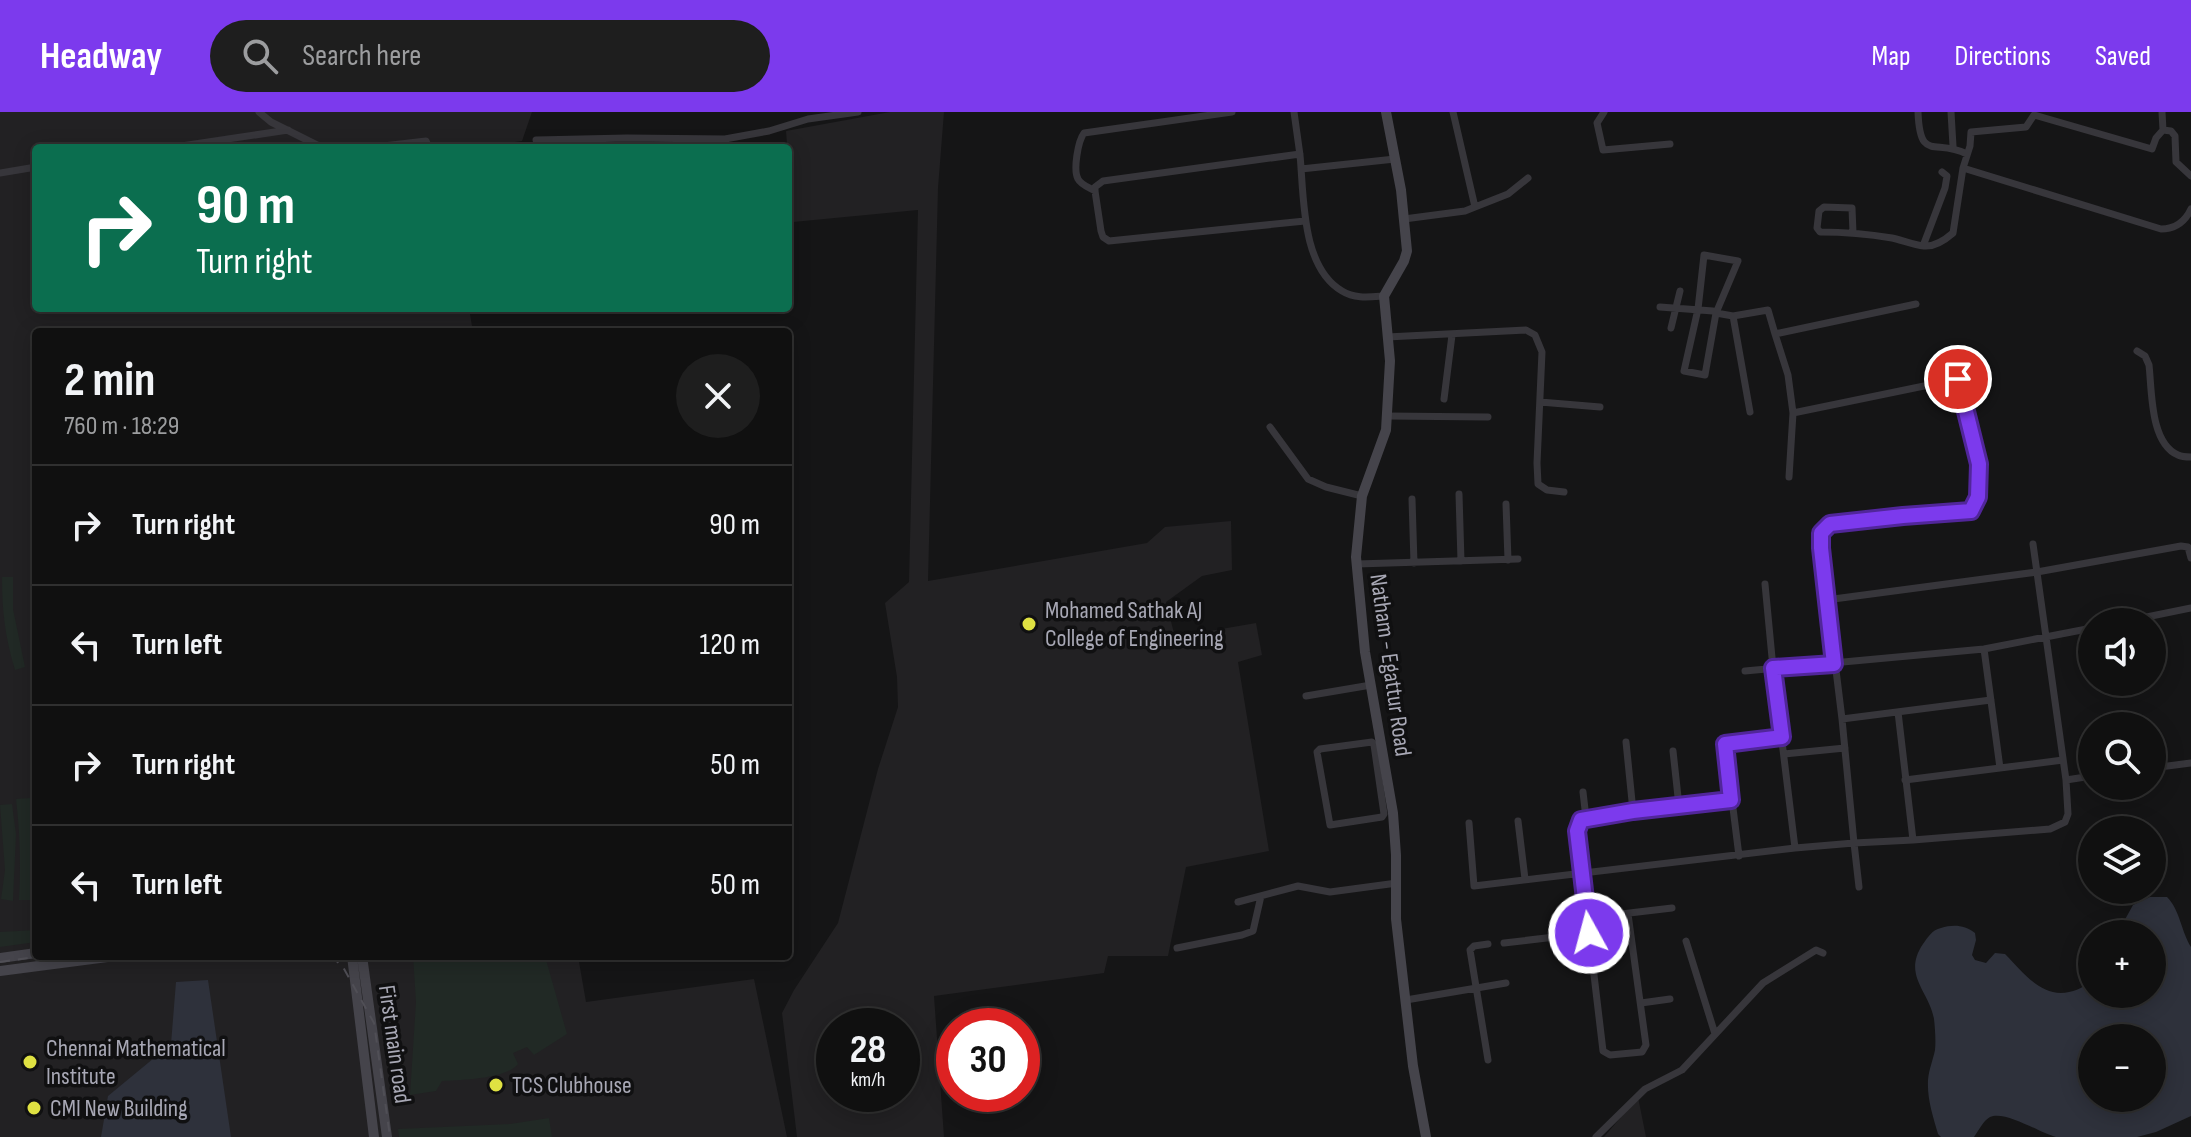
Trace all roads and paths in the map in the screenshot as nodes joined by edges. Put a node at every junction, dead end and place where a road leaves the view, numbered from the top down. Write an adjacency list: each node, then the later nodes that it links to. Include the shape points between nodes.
1 (259, 112): 11 (street)
2 (858, 112): 13 (street, via 725,139)
3 (1232, 112): 30 (street, via 1084,133 1077,175)
4 (1294, 112): 20 (street)
5 (1386, 112): 22 (street)
6 (1453, 112): 31 (street)
7 (1604, 112): 18 (street, via 1597,123 1603,150)
8 (1918, 112): 19 (street, via 1919,135 1926,144)
9 (1951, 112): 19 (street)
10 (2162, 112): 12 (street)
11 (288, 130): 14 (street); 15 (street)
12 (2163, 130): 21 (street, via 2152,149 2034,115 2026,127 1971,132); 28 (street, via 2175,136 2176,162)
13 (536, 140)
14 (195, 144)
15 (315, 144)
16 (400, 144): 17 (street)
17 (427, 144)
18 (1670, 144)
19 (1953, 146): 21 (street)
20 (1300, 154): 25 (street); 30 (street, via 1103,181)
21 (1967, 154): 24 (street)
22 (1395, 159): 25 (street); 33 (street)
23 (32, 168): 27 (street)
24 (1963, 168): 32 (street, via 2161,229 2171,229); 36 (street, via 1953,233)
25 (1301, 169): 34 (street)
26 (1942, 172): 36 (street, via 1947,176 1945,188)
27 (0, 173)
28 (2191, 176)
29 (1528, 178): 31 (street, via 1508,194)
30 (1095, 191): 34 (street, via 1101,231 1109,241)
31 (1475, 207): 33 (street)
32 (2191, 209)
33 (1404, 219): 38 (street, via 1407,251)
34 (1305, 221): 38 (street, via 1312,250 1340,291 1362,298)
35 (1853, 233): 35 (street, via 1820,232 1819,211 1852,208); 36 (street)
36 (1923, 246)
37 (1680, 291): 41 (street)
38 (1384, 296): 48 (street, Natham - Egattur Road)
39 (1916, 304): 46 (street)
40 (1660, 307): 41 (street)
41 (1675, 308): 42 (street); 45 (street)
42 (1698, 309): 43 (street); 43 (street, via 1704,255 1738,261); 43 (street, via 1684,371 1705,375)
43 (1716, 313): 44 (street)
44 (1733, 316): 46 (street, via 1768,310); 55 (street)
45 (1671, 328)
46 (1775, 334): 56 (street)
47 (1452, 335): 48 (street); 52 (street); 53 (street, via 1526,330 1535,335 1542,352)
48 (1387, 337): 57 (street, Natham - Egattur Road)
49 (2137, 351): 60 (street, via 2149,365 2162,442 2177,455)
50 (1951, 355): 51 (street)
51 (1958, 379): 56 (street); 76 (street, via 1979,464 1978,497 1971,511 1830,524 1821,533)
52 (1444, 399)
53 (1540, 402): 54 (street); 62 (street, via 1538,484)
54 (1600, 407)
55 (1750, 412)
56 (1793, 413): 61 (street)
57 (1388, 416): 58 (street); 64 (street, Natham - Egattur Road)
58 (1488, 417)
59 (1270, 427): 64 (street, via 1308,479)
60 (2191, 457)
61 (1789, 477)
62 (1564, 492)
63 (1459, 494): 71 (street)
64 (1362, 496): 73 (street, Natham - Egattur Road)
65 (1412, 499): 72 (street)
66 (1506, 504): 70 (street)
67 (2033, 544): 74 (street)
68 (2191, 558): 74 (street, via 2188,547 2181,546)
69 (1518, 559): 70 (street)
70 (1508, 560): 71 (street)
71 (1461, 561): 72 (street)
72 (1414, 563): 73 (street)
73 (1357, 564): 85 (street, Natham - Egattur Road)
74 (2037, 572): 76 (street); 80 (street)
75 (1765, 584): 83 (street)
76 (1826, 600): 82 (street)
77 (2191, 608): 78 (street)
78 (2166, 613)
79 (2078, 631): 80 (street)
80 (2046, 638): 81 (street); 96 (street)
81 (1984, 649): 82 (street); 87 (street)
82 (1834, 664): 83 (street); 89 (street)
83 (1773, 668): 84 (street); 90 (street)
84 (1745, 671)
85 (1371, 685): 86 (street); 92 (street, Natham - Egattur Road)
86 (1306, 696)
87 (1991, 700): 88 (street); 99 (street)
88 (1898, 712): 89 (street); 101 (street)
89 (1842, 719): 93 (street)
90 (1782, 737): 95 (street); 104 (street, via 1725,744)
91 (1626, 742): 106 (street)
92 (1377, 746): 107 (street, Natham - Egattur Road); 107 (street, via 1372,742 1317,752 1330,825)
93 (1845, 748): 95 (street); 112 (street)
94 (1673, 751): 105 (street)
95 (1784, 754): 113 (street)
96 (2063, 760): 99 (street); 102 (street)
97 (2191, 763): 98 (street)
98 (2166, 766)
99 (2000, 768): 101 (street)
100 (2078, 778): 102 (street)
101 (1905, 780): 111 (street)
102 (2066, 780): 111 (street, via 2068,814 2065,822 2050,829)
103 (1583, 792): 108 (street)
104 (1731, 800): 105 (street); 114 (street)
105 (1679, 806): 106 (street)
106 (1633, 811): 108 (street)
107 (1388, 814): 117 (street, Natham - Egattur Road)
108 (1586, 818): 115 (street, via 1577,831)
109 (1518, 821): 116 (street)
110 (1469, 823): 116 (street, via 1474,886)
111 (1913, 840): 112 (street)
112 (1854, 843): 113 (street); 118 (street)
113 (1795, 848): 114 (street)
114 (1739, 856): 115 (street)
115 (1582, 874): 116 (street); 123 (street)
116 (1525, 879)
117 (1397, 883): 119 (street, via 1340,892 1298,886); 139 (street, Natham - Egattur Road)
118 (1859, 887)
119 (1261, 896): 120 (street); 128 (street, via 1253,931)
120 (1238, 902)
121 (1672, 908): 122 (street)
122 (1628, 914): 123 (street); 140 (street)
123 (1587, 918): 124 (street)
124 (1589, 933): 126 (street); 140 (street, via 1606,1054 1644,1051)
125 (1686, 941): 141 (street)
126 (1504, 943)
127 (1488, 944): 137 (street, via 1470,950)
128 (1177, 948)
129 (1823, 953): 141 (street, via 1806,954 1763,983)
130 (32, 954): 131 (street)
131 (0, 958)
132 (84, 960): 135 (street)
133 (352, 960): 143 (street)
134 (363, 960): 144 (street, First main road)
135 (0, 971)
136 (1506, 983): 137 (street)
137 (1476, 987): 139 (street); 142 (street)
138 (1670, 999): 140 (street)
139 (1406, 1000): 145 (street, Natham - Egattur Road)
140 (1641, 1003)
141 (1715, 1034): 146 (street, via 1682,1070 1645,1089)
142 (1488, 1060)
143 (374, 1137)
144 (387, 1137)
145 (1426, 1137)
146 (1596, 1137)

